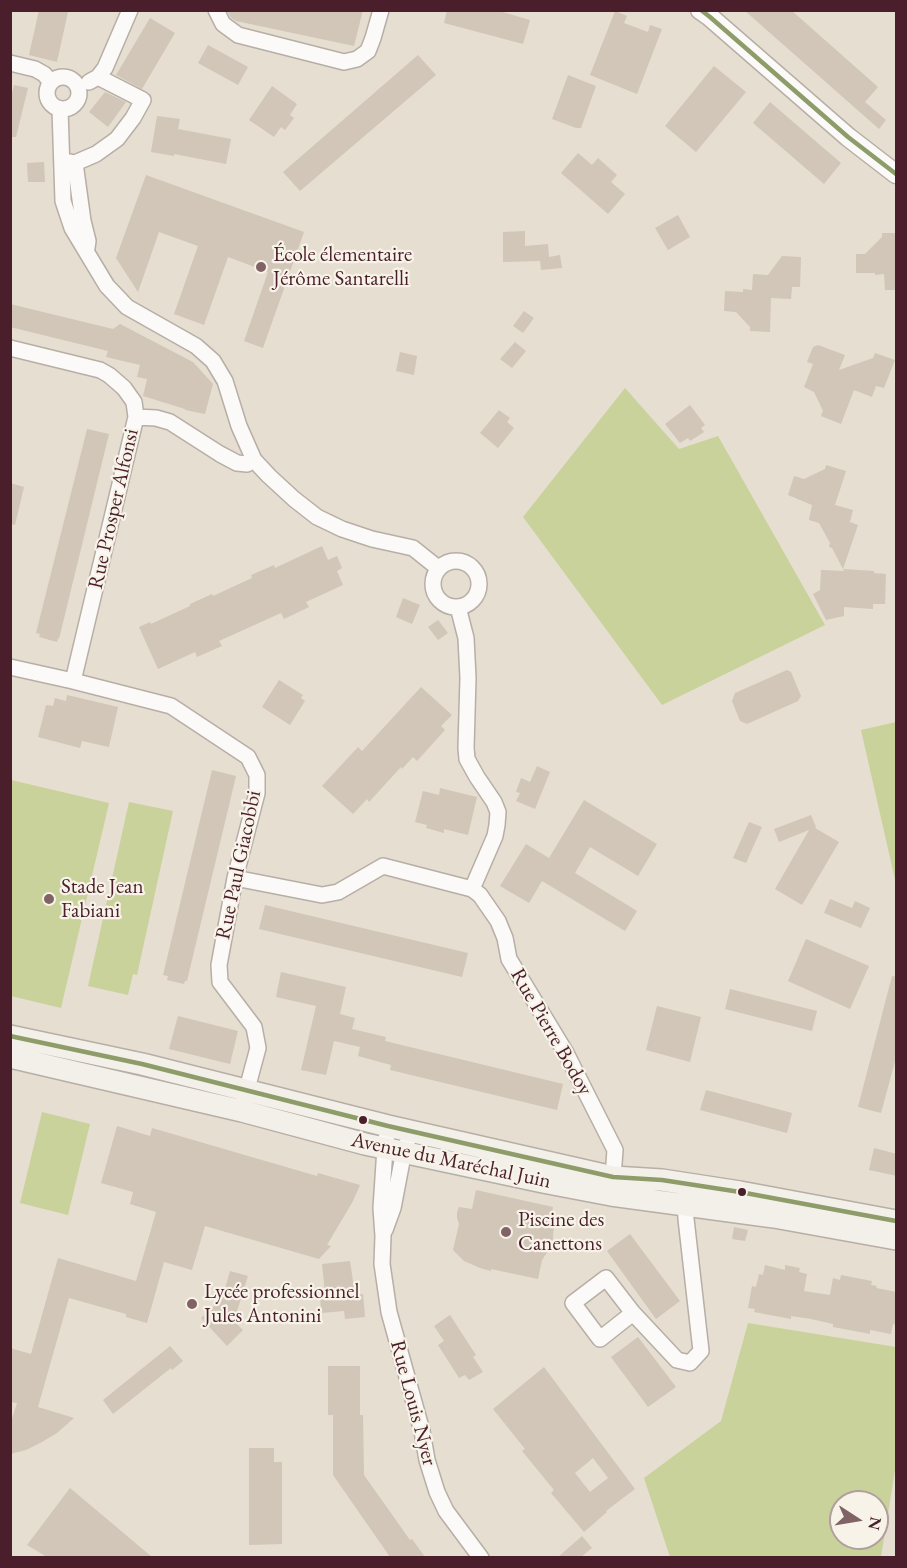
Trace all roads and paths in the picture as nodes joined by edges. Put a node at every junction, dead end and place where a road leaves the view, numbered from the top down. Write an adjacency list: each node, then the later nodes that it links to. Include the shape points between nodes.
1 (130, 10): 6 (street)
2 (216, 10): 3 (street, via 223,24 238,35 344,62 368,51)
3 (381, 10)
4 (700, 10): 11 (street)
5 (10, 63): 7 (street, via 35,69)
6 (98, 77): 8 (street); 10 (street, via 143,100 117,139 96,154)
7 (51, 82): 8 (street, via 66,78); 9 (street, via 47,91 49,101)
8 (78, 88): 9 (street, via 75,104)
9 (60, 109): 10 (street)
10 (68, 161): 14 (street, via 63,201 72,228 107,286 127,307 196,346 213,361 225,381)
11 (897, 174)
12 (10, 348): 13 (street, Rue Prosper Alfonsi, via 110,375 134,402)
13 (136, 417): 14 (street, via 170,422 237,463); 18 (street, Rue Prosper Alfonsi)
14 (254, 460): 15 (street, via 317,517 372,539 413,548)
15 (438, 568): 16 (street, via 432,585 435,595 445,605); 16 (street, via 459,560 477,573 477,595)
16 (458, 607): 20 (street, via 466,638 467,759 498,812 495,836)
17 (10, 667): 18 (street, Rue Paul Giacobbi)
18 (73, 681): 19 (street, Rue Paul Giacobbi, via 171,706 248,757 257,775 257,793)
19 (236, 878): 20 (street, via 322,895 338,892 383,866); 23 (street, Rue Paul Giacobbi, via 219,965 220,982 254,1027 258,1048)
20 (472, 888): 27 (street, Rue Pierre Bodoy, via 498,921 509,959 566,1053 615,1150)
21 (10, 1035): 23 (main road, Avenue du Maréchal Juin, via 142,1064)
22 (10, 1057): 23 (main road, Avenue du Maréchal Juin)
23 (244, 1100): 24 (main road, Avenue du Maréchal Juin); 26 (main road, Avenue du Maréchal Juin, via 365,1144)
24 (388, 1126): 25 (main road, Avenue du Maréchal Juin); 26 (street, Rue Louis Nyer)
25 (411, 1130): 26 (street, Rue Louis Nyer); 27 (main road, Avenue du Maréchal Juin)
26 (395, 1150): 28 (main road, Avenue du Maréchal Juin, via 611,1195); 32 (street, Rue Louis Nyer, via 381,1208 382,1264 389,1312 437,1492 446,1511)
27 (613, 1177): 28 (main road, Avenue du Maréchal Juin, via 662,1180)
28 (685, 1194): 29 (main road, Avenue du Maréchal Juin, via 740,1192); 30 (main road, Avenue du Maréchal Juin, via 774,1217); 31 (street, via 702,1351 690,1363 677,1360)
29 (897, 1221)
30 (897, 1239)
31 (633, 1313)
32 (481, 1557)

